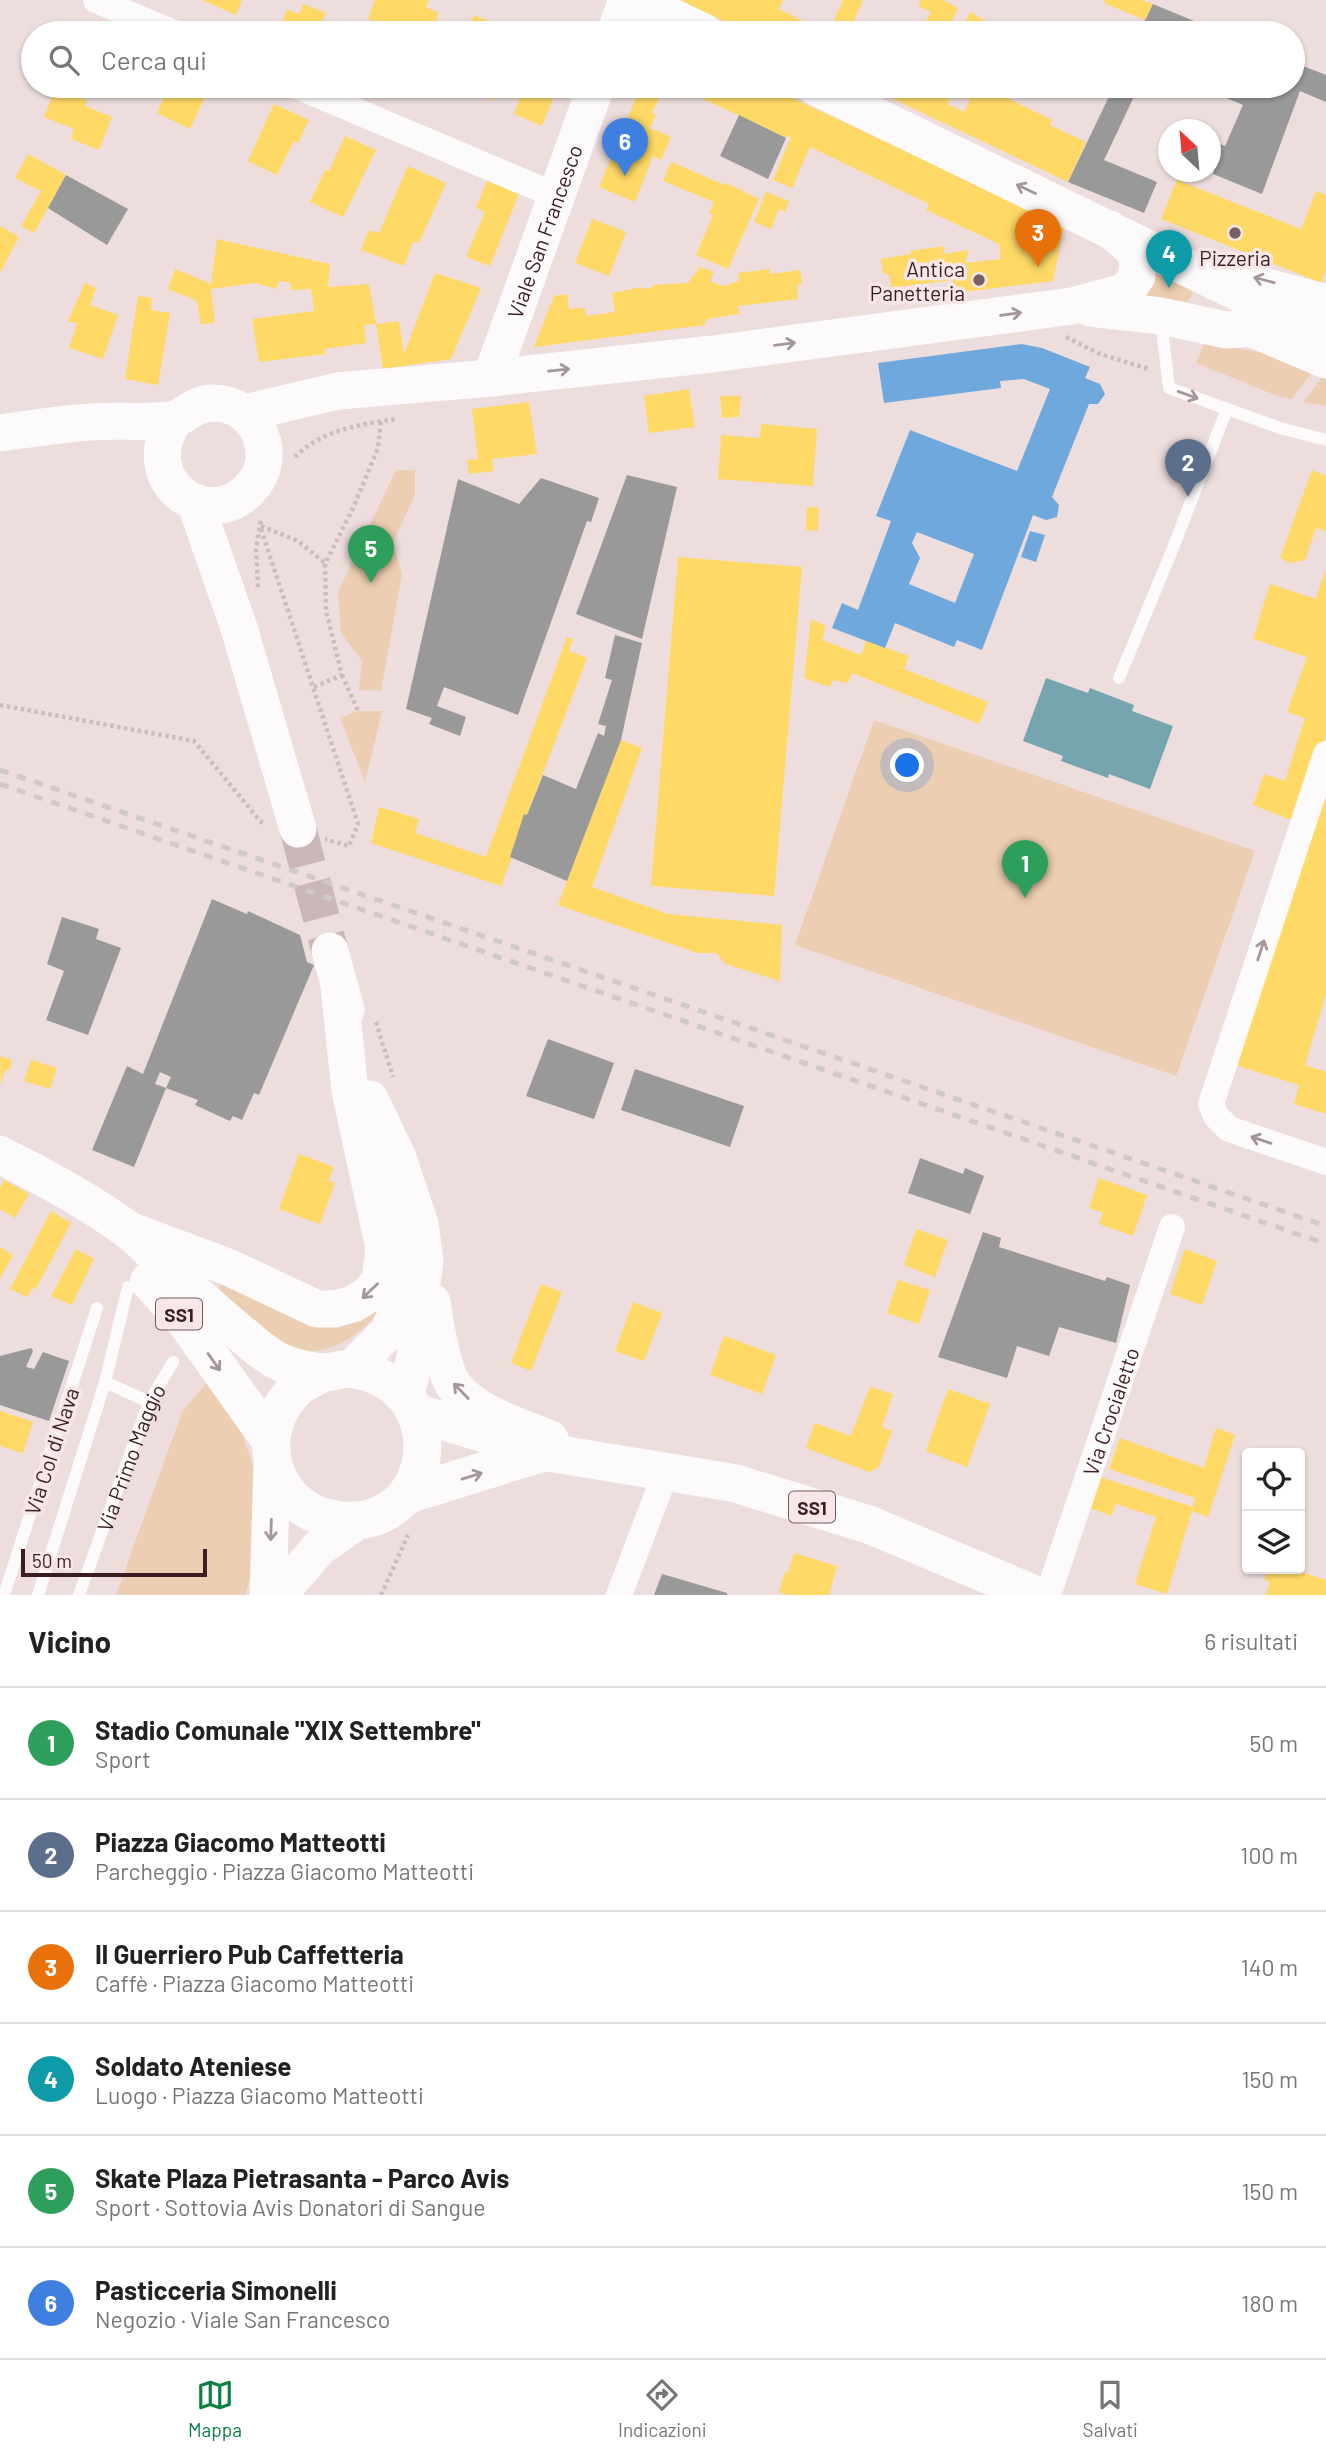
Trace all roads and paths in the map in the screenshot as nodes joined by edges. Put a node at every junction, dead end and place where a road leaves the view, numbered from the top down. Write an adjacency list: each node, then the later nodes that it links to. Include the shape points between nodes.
1 (96, 0): 4 (street)
2 (627, 0): 5 (street)
3 (637, 0): 6 (street)
4 (146, 21)
5 (619, 21)
6 (680, 21)
7 (325, 98): 10 (street)
8 (592, 98): 10 (street, Viale San Francesco)
9 (839, 98): 11 (street, one-way to 9)
10 (557, 196): 22 (street, Viale San Francesco)
11 (1110, 229): 12 (street); 15 (street, via 1138,254 1138,276 1127,291)
12 (1209, 278): 13 (street, one-way to 12, via 1247,276); 16 (street); 17 (street, via 1276,311)
13 (1326, 298)
14 (1161, 316): 15 (street); 16 (street); 21 (lane)
15 (1067, 321): 21 (path, via 1100,354); 22 (street, one-way to 15)
16 (1200, 323): 18 (street, via 1226,330)
17 (1326, 327)
18 (1250, 328): 19 (street); 20 (street)
19 (1326, 340)
20 (1326, 360)
21 (1167, 373): 24 (lane, one-way to 24, via 1169,388)
22 (491, 378): 23 (street)
23 (338, 391): 25 (street); 32 (street)
24 (1227, 409): 31 (lane); 40 (lane)
25 (244, 413): 27 (street, via 231,406 200,404); 32 (street)
26 (408, 418): 28 (path)
27 (174, 420): 29 (street); 33 (street, via 162,445)
28 (381, 421): 32 (path); 36 (path, via 378,448)
29 (90, 422): 30 (street); 33 (street)
30 (0, 433)
31 (1326, 440)
32 (279, 455): 35 (street, via 263,468 255,483)
33 (162, 458): 34 (street, via 172,485)
34 (195, 502): 35 (street, via 211,506 228,503); 38 (street)
35 (255, 512): 36 (path); 37 (path); 38 (street, via 232,532)
36 (325, 564): 39 (path, via 326,611)
37 (261, 600)
38 (239, 628): 44 (street)
39 (342, 676): 41 (path); 42 (path)
40 (1119, 678)
41 (314, 687)
42 (358, 711)
43 (1326, 754): 49 (street, one-way to 43, via 1229,1129 1211,1104)
44 (298, 829)
45 (330, 951): 46 (street)
46 (339, 986): 47 (street); 52 (street, one-way to 52, via 350,1091 384,1248 380,1280 369,1294 335,1310 317,1309)
47 (370, 1099): 53 (street, via 398,1158 420,1224); 57 (street, via 410,1279 389,1331)
48 (0, 1155): 50 (main road, SS1)
49 (1326, 1161)
50 (76, 1198): 52 (main road); 62 (main road, SS1, one-way to 62, via 188,1325)
51 (1172, 1227): 74 (street, Via Crocialetto)
52 (129, 1230): 57 (main road, via 201,1300 280,1362)
53 (425, 1261): 60 (street); 63 (street, one-way to 53, via 485,1411 453,1385 436,1326)
54 (128, 1287): 58 (lane)
55 (97, 1308): 68 (lane, Via Col di Nava)
56 (173, 1362): 59 (lane, Via Primo Maggio)
57 (337, 1371): 60 (main road, via 381,1377); 62 (main road, via 297,1388 278,1411)
58 (105, 1382): 59 (lane); 69 (lane)
59 (149, 1402): 70 (lane, Via Primo Maggio)
60 (411, 1405): 61 (main road, SS1); 65 (main road, via 424,1441 420,1469)
61 (545, 1452): 63 (main road, SS1); 65 (main road, one-way to 61)
62 (271, 1453): 66 (main road, via 290,1498 320,1518); 71 (street, one-way to 71)
63 (609, 1464): 64 (main road, SS1)
64 (666, 1472): 67 (main road, SS1, via 734,1483 870,1525); 73 (street)
65 (406, 1494): 66 (main road, via 384,1513)
66 (356, 1522): 72 (street, via 320,1546)
67 (1018, 1591)
68 (4, 1595)
69 (38, 1595)
70 (79, 1595)
71 (268, 1595)
72 (278, 1595)
73 (619, 1595)
74 (1048, 1595)

